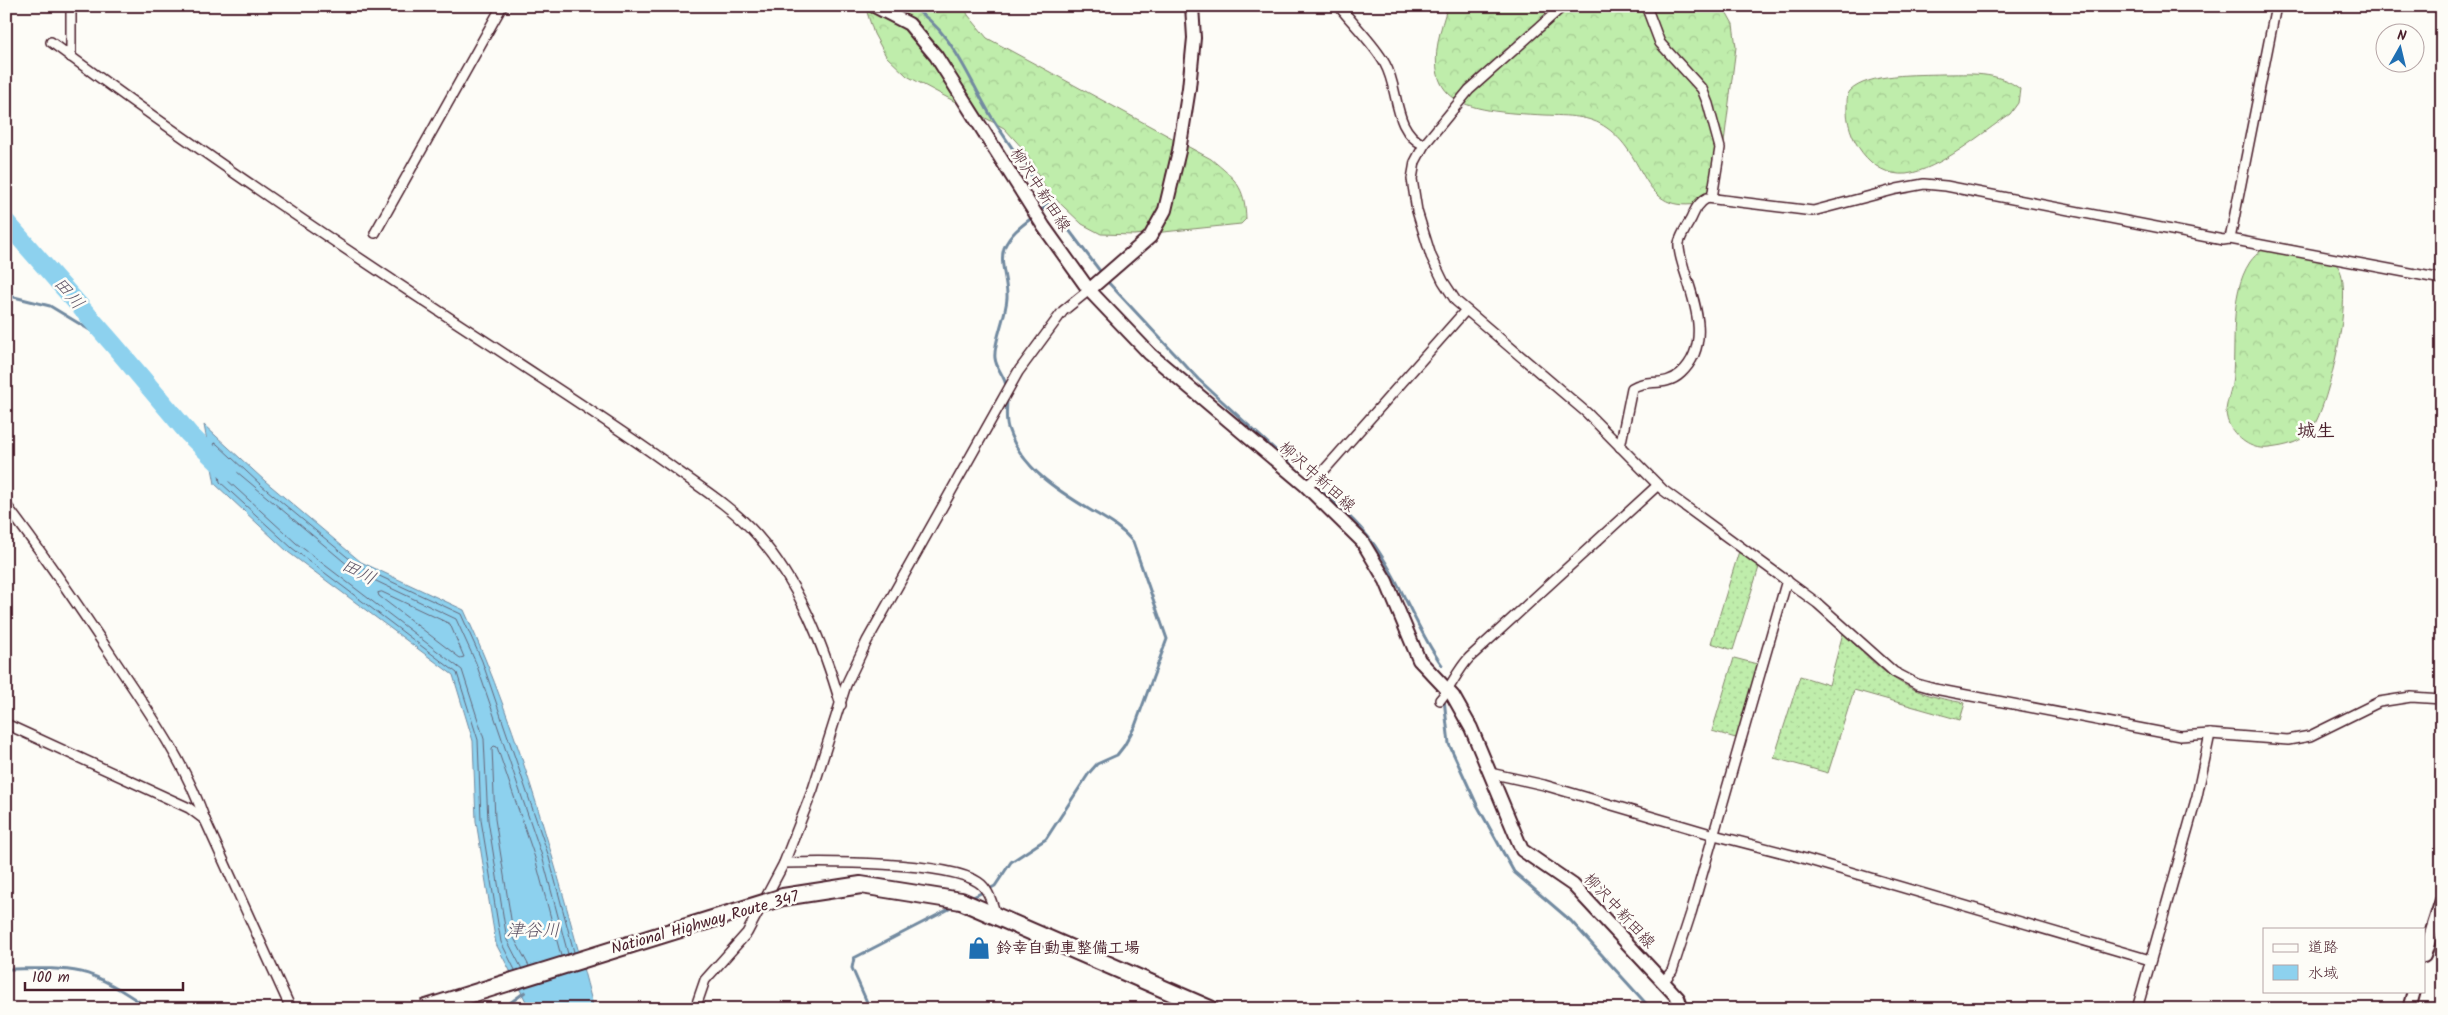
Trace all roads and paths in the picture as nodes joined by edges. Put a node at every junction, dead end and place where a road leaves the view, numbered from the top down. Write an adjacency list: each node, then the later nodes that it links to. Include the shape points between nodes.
1 (71, 6): 10 (street)
2 (502, 6): 13 (street)
3 (874, 6): 16 (main road, 柳沢中新田線, via 909,24 936,56 1044,227)
4 (1192, 6): 16 (main road, via 1194,38 1189,88 1165,210 1150,237)
5 (1339, 6): 11 (street, via 1386,64 1404,125 1408,133)
6 (1563, 6): 11 (street, via 1469,90)
7 (1646, 6): 12 (street, via 1660,42 1702,89 1708,104 1720,148)
8 (2276, 6): 14 (street)
9 (51, 42): 10 (street)
10 (71, 57): 25 (street, via 254,187 646,448 756,533 807,612)
11 (1424, 145): 17 (street, via 1415,162 1412,179 1417,210 1435,267 1456,301)
12 (1712, 198): 14 (street, via 1813,211 1897,189 1938,185); 18 (street, via 1697,206 1679,242 1698,313 1694,351 1685,369 1672,379 1632,388)
13 (375, 233)
14 (2230, 239): 15 (street)
15 (2442, 279)
16 (1093, 286): 20 (main road, 柳沢中新田線, via 1150,354); 25 (street, via 1063,311 999,403 867,641 846,685)
17 (1466, 310): 18 (street, via 1566,395); 20 (street, via 1319,476)
18 (1620, 447): 19 (street)
19 (1658, 485): 22 (street); 23 (street, via 1469,658)
20 (1306, 486): 23 (main road, 柳沢中新田線, via 1362,541 1386,580 1418,660)
21 (6, 505): 29 (street, via 43,553 163,733 196,794)
22 (1788, 580): 27 (street, via 1894,672 1916,684 2180,736); 30 (street)
23 (1444, 695): 28 (main road, 柳沢中新田線, via 1471,728)
24 (2442, 699): 27 (street, via 2379,702 2310,736 2288,740)
25 (841, 705): 31 (street)
26 (6, 724): 29 (street, via 188,808)
27 (2210, 734): 35 (street, via 2197,796)
28 (1490, 773): 30 (street, via 1544,785); 36 (main road, 柳沢中新田線, via 1522,850 1573,885)
29 (205, 820): 39 (street)
30 (1714, 835): 35 (street, via 1792,854); 36 (street, via 1672,971)
31 (784, 863): 33 (street, via 858,863 966,876 980,883 991,898); 41 (street, via 747,933 706,980)
32 (2442, 900): 34 (main road)
33 (996, 915): 38 (highway, National Highway Route 347); 40 (highway, National Highway Route 347, bridge, via 961,901 861,885 783,897)
34 (2426, 950)
35 (2150, 960): 43 (street)
36 (1663, 982): 42 (main road, 柳沢中新田線, via 1678,998)
37 (2414, 992): 44 (main road)
38 (1201, 1007)
39 (291, 1009)
40 (423, 1009)
41 (695, 1009)
42 (1682, 1009)
43 (2137, 1009)
44 (2408, 1009)

